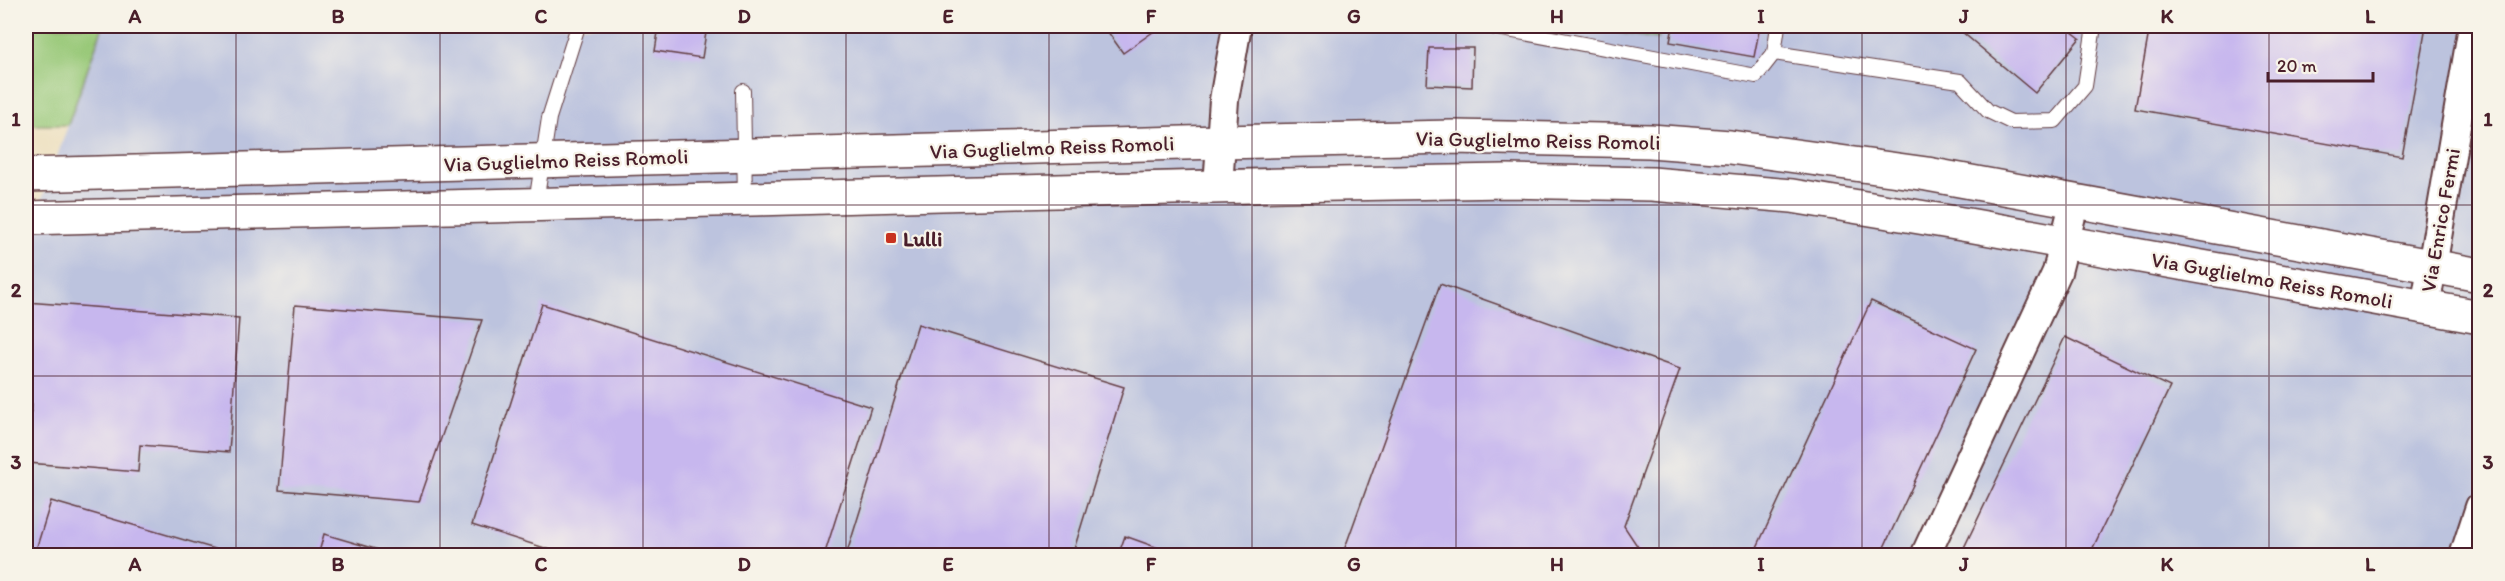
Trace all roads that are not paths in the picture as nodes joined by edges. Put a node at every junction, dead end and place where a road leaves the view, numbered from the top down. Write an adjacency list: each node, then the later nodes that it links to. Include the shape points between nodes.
1 (578, 26): 11 (lane, via 549,118)
2 (1237, 26): 9 (street)
3 (1486, 26): 7 (lane, via 1756,76)
4 (1778, 26): 7 (lane)
5 (2094, 26): 7 (lane, via 2085,86 2055,121 2011,122 1988,111 1960,81)
6 (2473, 26): 19 (street, Via Enrico Fermi)
7 (1774, 53)
8 (743, 91): 10 (lane)
9 (1220, 142): 10 (main road, Via Guglielmo Reiss Romoli); 13 (street); 15 (main road, Via Guglielmo Reiss Romoli, via 1453,137 1650,141 1730,147 1915,172)
10 (745, 155): 11 (main road, Via Guglielmo Reiss Romoli); 14 (lane)
11 (543, 161): 12 (main road, Via Guglielmo Reiss Romoli); 16 (lane)
12 (26, 175)
13 (1218, 186): 14 (main road, Via Guglielmo Reiss Romoli); 18 (main road, Via Guglielmo Reiss Romoli, via 1506,181 1652,184 1792,196)
14 (745, 198): 16 (main road, Via Guglielmo Reiss Romoli)
15 (2075, 200): 18 (street); 19 (main road, Via Guglielmo Reiss Romoli)
16 (536, 203): 17 (main road, Via Guglielmo Reiss Romoli)
17 (26, 218)
18 (2065, 242): 21 (main road, Via Guglielmo Reiss Romoli); 24 (street, via 2057,272)
19 (2433, 267): 20 (main road, Via Guglielmo Reiss Romoli); 21 (street, Via Enrico Fermi)
20 (2480, 275)
21 (2425, 308): 22 (main road, Via Guglielmo Reiss Romoli)
22 (2480, 317)
23 (2480, 507): 25 (street)
24 (1925, 555)
25 (2464, 555)

